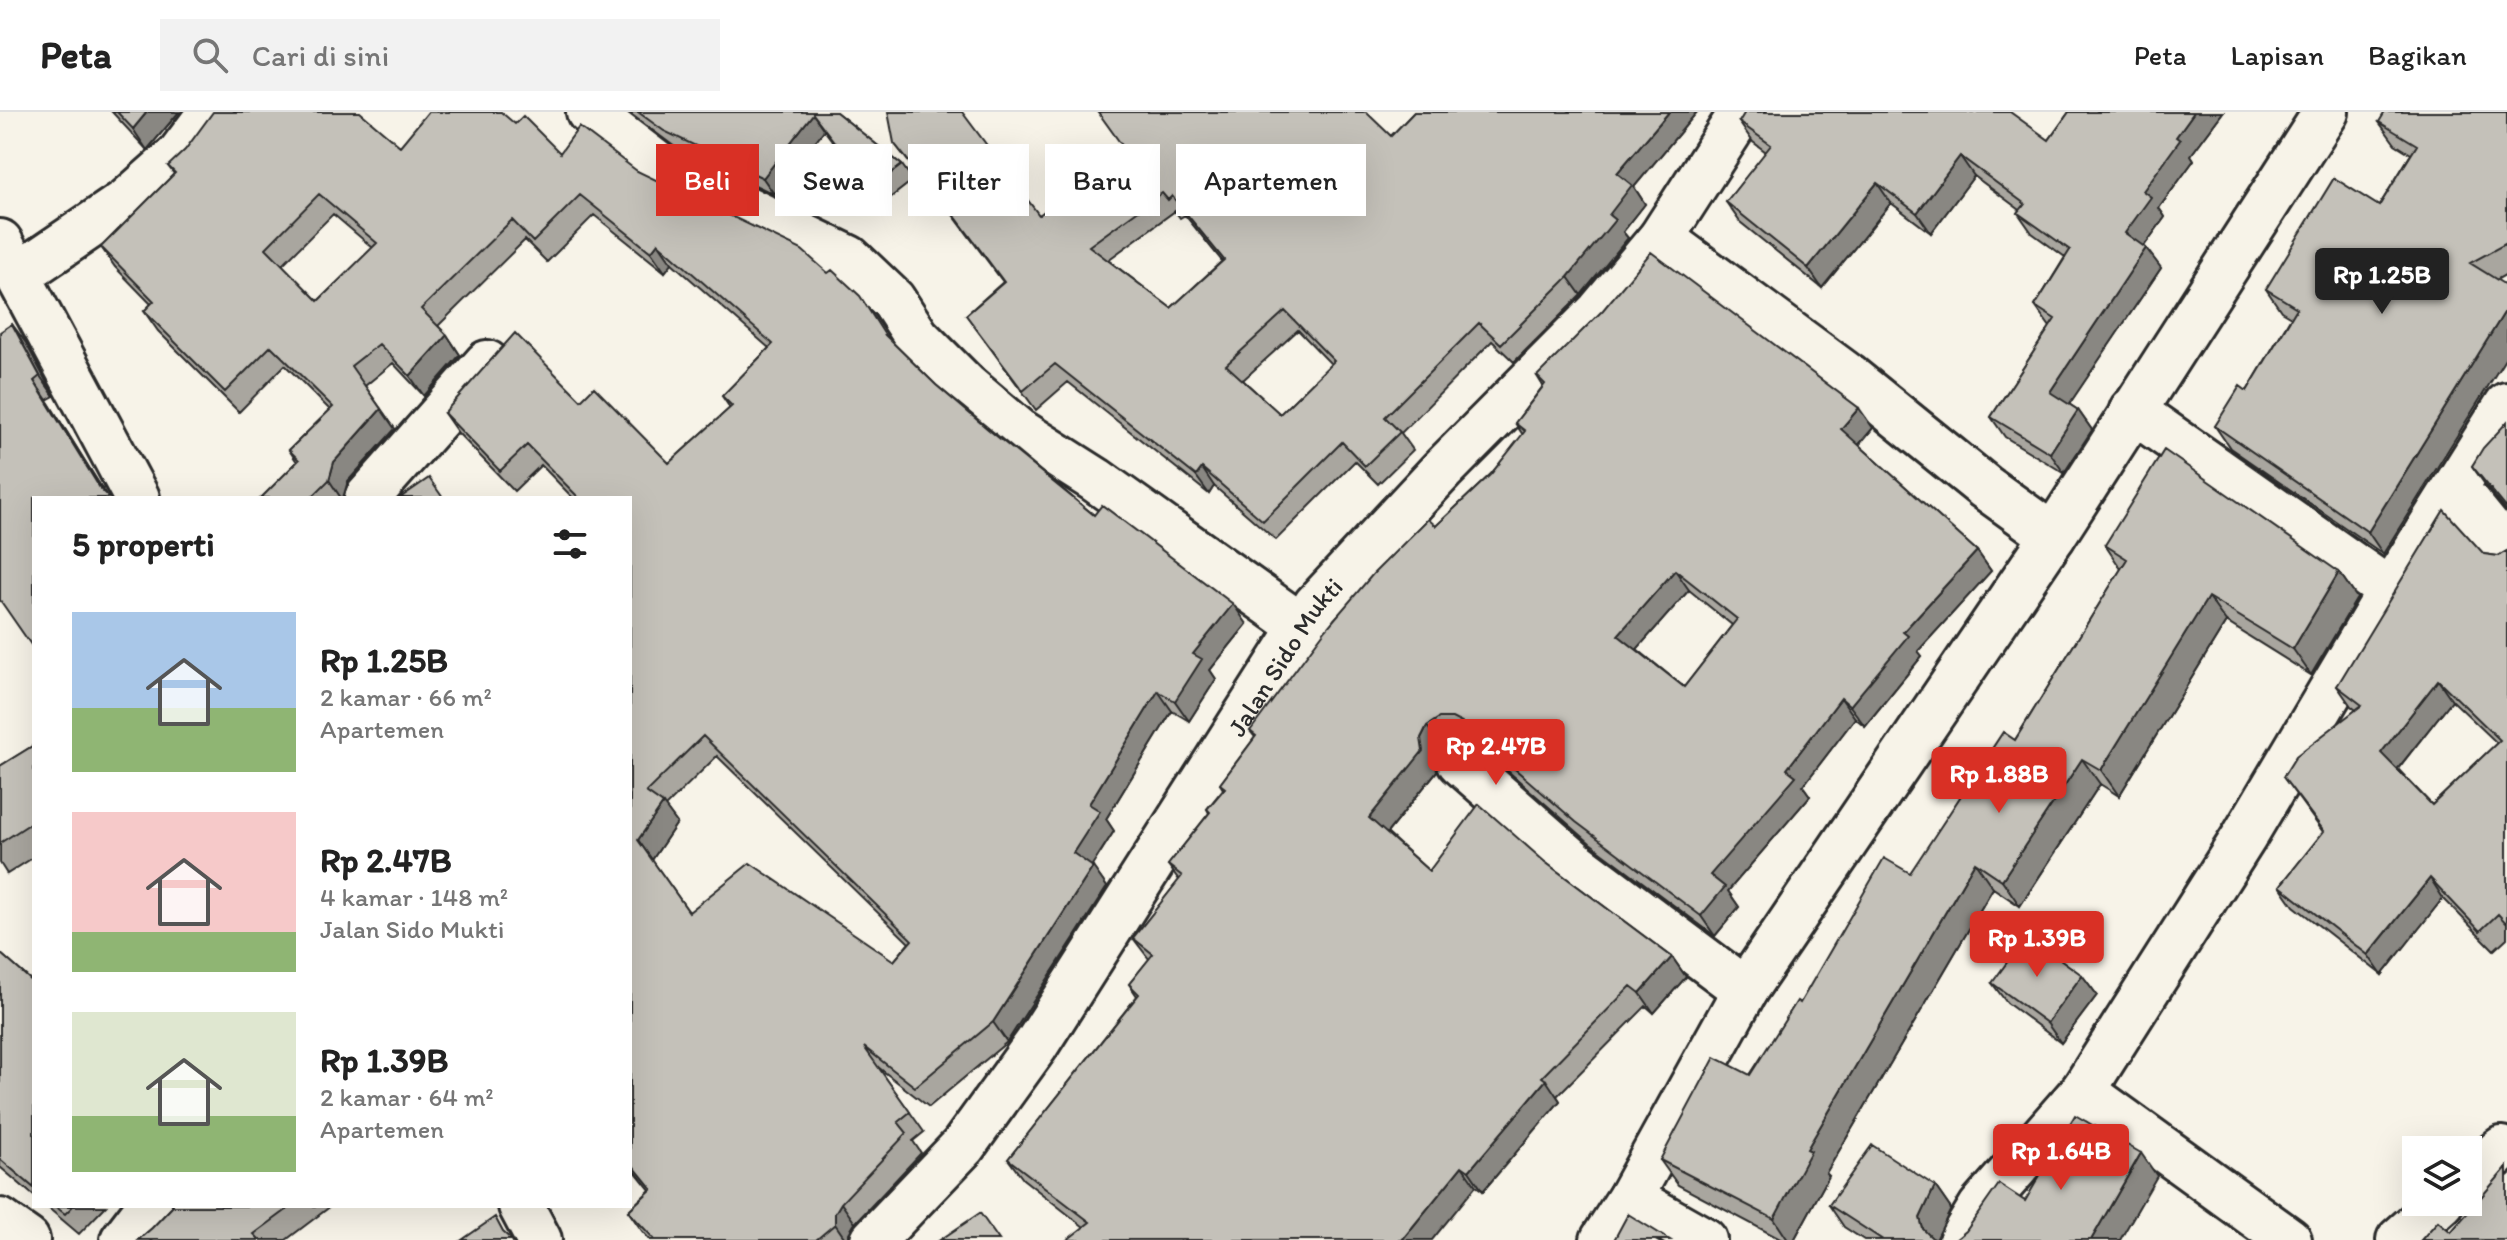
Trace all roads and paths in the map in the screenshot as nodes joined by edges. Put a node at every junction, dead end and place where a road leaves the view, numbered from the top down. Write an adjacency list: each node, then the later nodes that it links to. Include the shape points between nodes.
1 (211, 112): 6 (street, via 179,155 127,201)
2 (589, 112): 16 (street, via 662,168 849,258 893,300 917,337 1019,431)
3 (1742, 112): 5 (street, Jalan Sido Mukti)
4 (2326, 112): 9 (street)
5 (1661, 238): 13 (street); 16 (street, Jalan Sido Mukti, via 1599,312 1442,470)
6 (9, 259): 11 (street)
7 (487, 363): 12 (street)
8 (2507, 405): 10 (street)
9 (2132, 410): 13 (street); 15 (street)
10 (2457, 490): 14 (street); 15 (street)
11 (136, 496)
12 (369, 496)
13 (2053, 536): 18 (street)
14 (2507, 551)
15 (2390, 591): 19 (street, via 2244,837)
16 (1301, 626): 30 (street, Jalan Sido Mukti, via 1036,1045 963,1146)
17 (1460, 762): 18 (street, via 1574,862)
18 (1745, 990): 22 (street)
19 (2083, 1091): 33 (street, via 1981,1207); 34 (street)
20 (2502, 1149): 21 (street)
21 (2482, 1167)
22 (1630, 1198): 31 (street); 32 (street)
23 (147, 1208): 28 (street)
24 (522, 1208): 29 (street)
25 (2426, 1216): 35 (street)
26 (0, 1221): 27 (street)
27 (27, 1240)
28 (123, 1240)
29 (539, 1240)
30 (873, 1240)
31 (1603, 1240)
32 (1704, 1240)
33 (1961, 1240)
34 (2289, 1240)
35 (2399, 1240)

